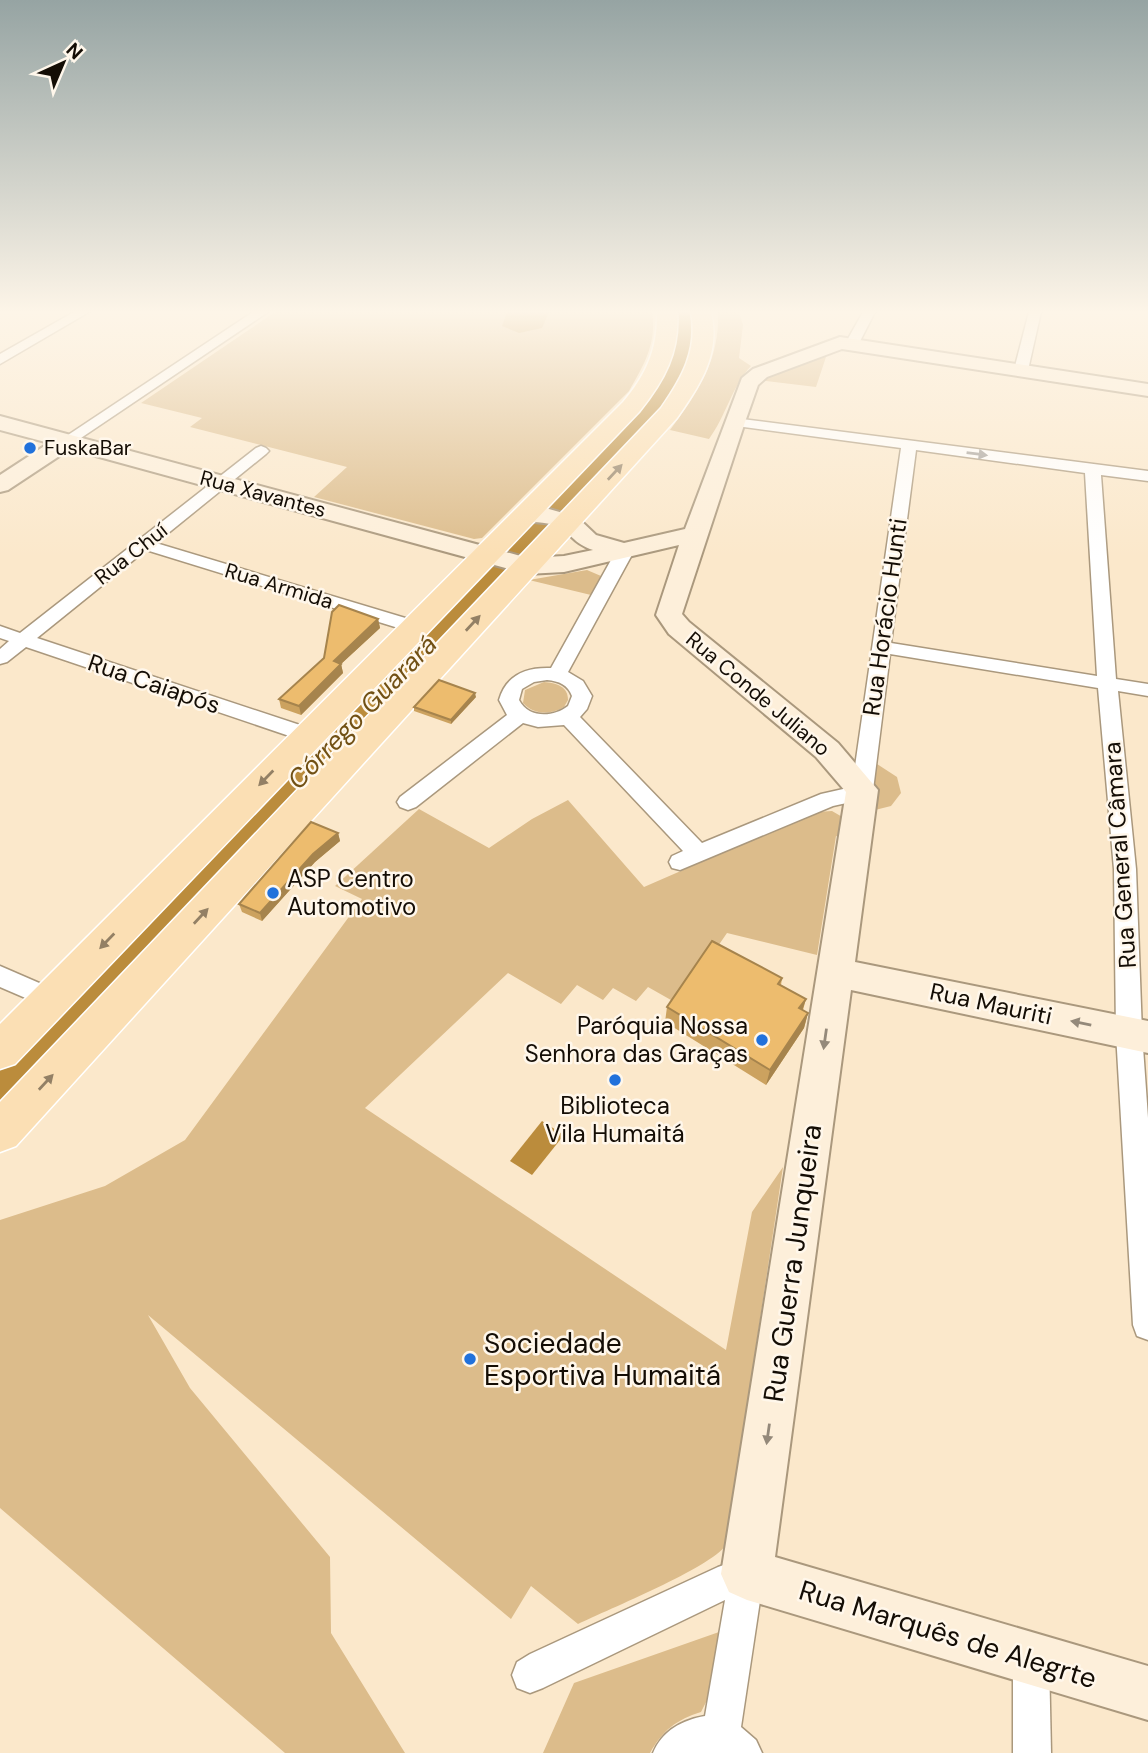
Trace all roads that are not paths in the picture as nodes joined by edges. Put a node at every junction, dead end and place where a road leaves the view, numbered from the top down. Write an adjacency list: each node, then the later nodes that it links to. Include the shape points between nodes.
1 (138, 394): 7 (street)
2 (643, 394): 14 (main road)
3 (683, 394): 14 (main road, one-way to 3)
4 (745, 394): 5 (street, Rua Conde Juliano)
5 (734, 422): 8 (street); 15 (street, Rua Conde Juliano)
6 (0, 423): 7 (street, Rua Xavantes)
7 (67, 441): 12 (street, Rua Xavantes); 13 (street)
8 (909, 445): 10 (street, one-way to 10); 23 (street, Rua Horácio Hunti)
9 (261, 451): 12 (street, Rua Chuí)
10 (1093, 469): 11 (street); 26 (street, Rua General Câmara)
11 (1148, 476)
12 (222, 483): 16 (street, Rua Chuí); 18 (street, Rua Xavantes)
13 (0, 485)
14 (557, 522): 17 (street); 18 (main road); 18 (main road); 19 (street, via 581,551)
15 (694, 534): 17 (street, Rua Xavantes); 31 (street, Rua Conde Juliano, via 670,606 672,621 827,750)
16 (143, 544): 20 (street, Rua Armida); 22 (street, Rua Chuí)
17 (625, 551): 19 (street, Rua Xavantes); 25 (street)
18 (507, 560): 19 (street, Rua Xavantes); 20 (main road); 38 (main road, one-way to 18)
19 (564, 564)
20 (415, 627): 30 (main road)
21 (0, 632): 22 (street, Rua Caiapós)
22 (23, 639): 24 (street, Rua Chuí); 30 (street, Rua Caiapós)
23 (880, 647): 26 (street); 31 (street, Rua Horácio Hunti)
24 (0, 657)
25 (556, 675): 28 (street, via 537,674 514,685 510,704); 29 (street, via 576,685 582,696)
26 (1107, 683): 27 (street); 36 (street, Rua General Câmara)
27 (1148, 690)
28 (520, 715): 29 (street, via 548,721); 32 (street)
29 (567, 716): 31 (street, via 690,858 829,799)
30 (308, 735): 35 (main road, one-way to 35)
31 (861, 791): 33 (street, Rua Guerra Junqueira)
32 (408, 802)
33 (835, 972): 36 (street, Rua Mauriti, one-way to 33); 40 (street, Rua Guerra Junqueira, one-way to 40)
34 (0, 976): 35 (street)
35 (51, 999): 37 (main road)
36 (1139, 1035): 39 (street, Rua General Câmara)
37 (0, 1051)
38 (0, 1132)
39 (1148, 1325)
40 (747, 1574): 41 (street, Rua Marquês de Alegrte); 42 (street); 44 (street, Rua Guerra Junqueira)
41 (1031, 1659): 43 (street, Rua Marquês de Alegrte); 46 (street)
42 (530, 1675)
43 (1148, 1693)
44 (732, 1745): 45 (street, Rua Guerra Junqueira, via 703,1734 687,1739)
45 (672, 1753)
46 (1032, 1753)

